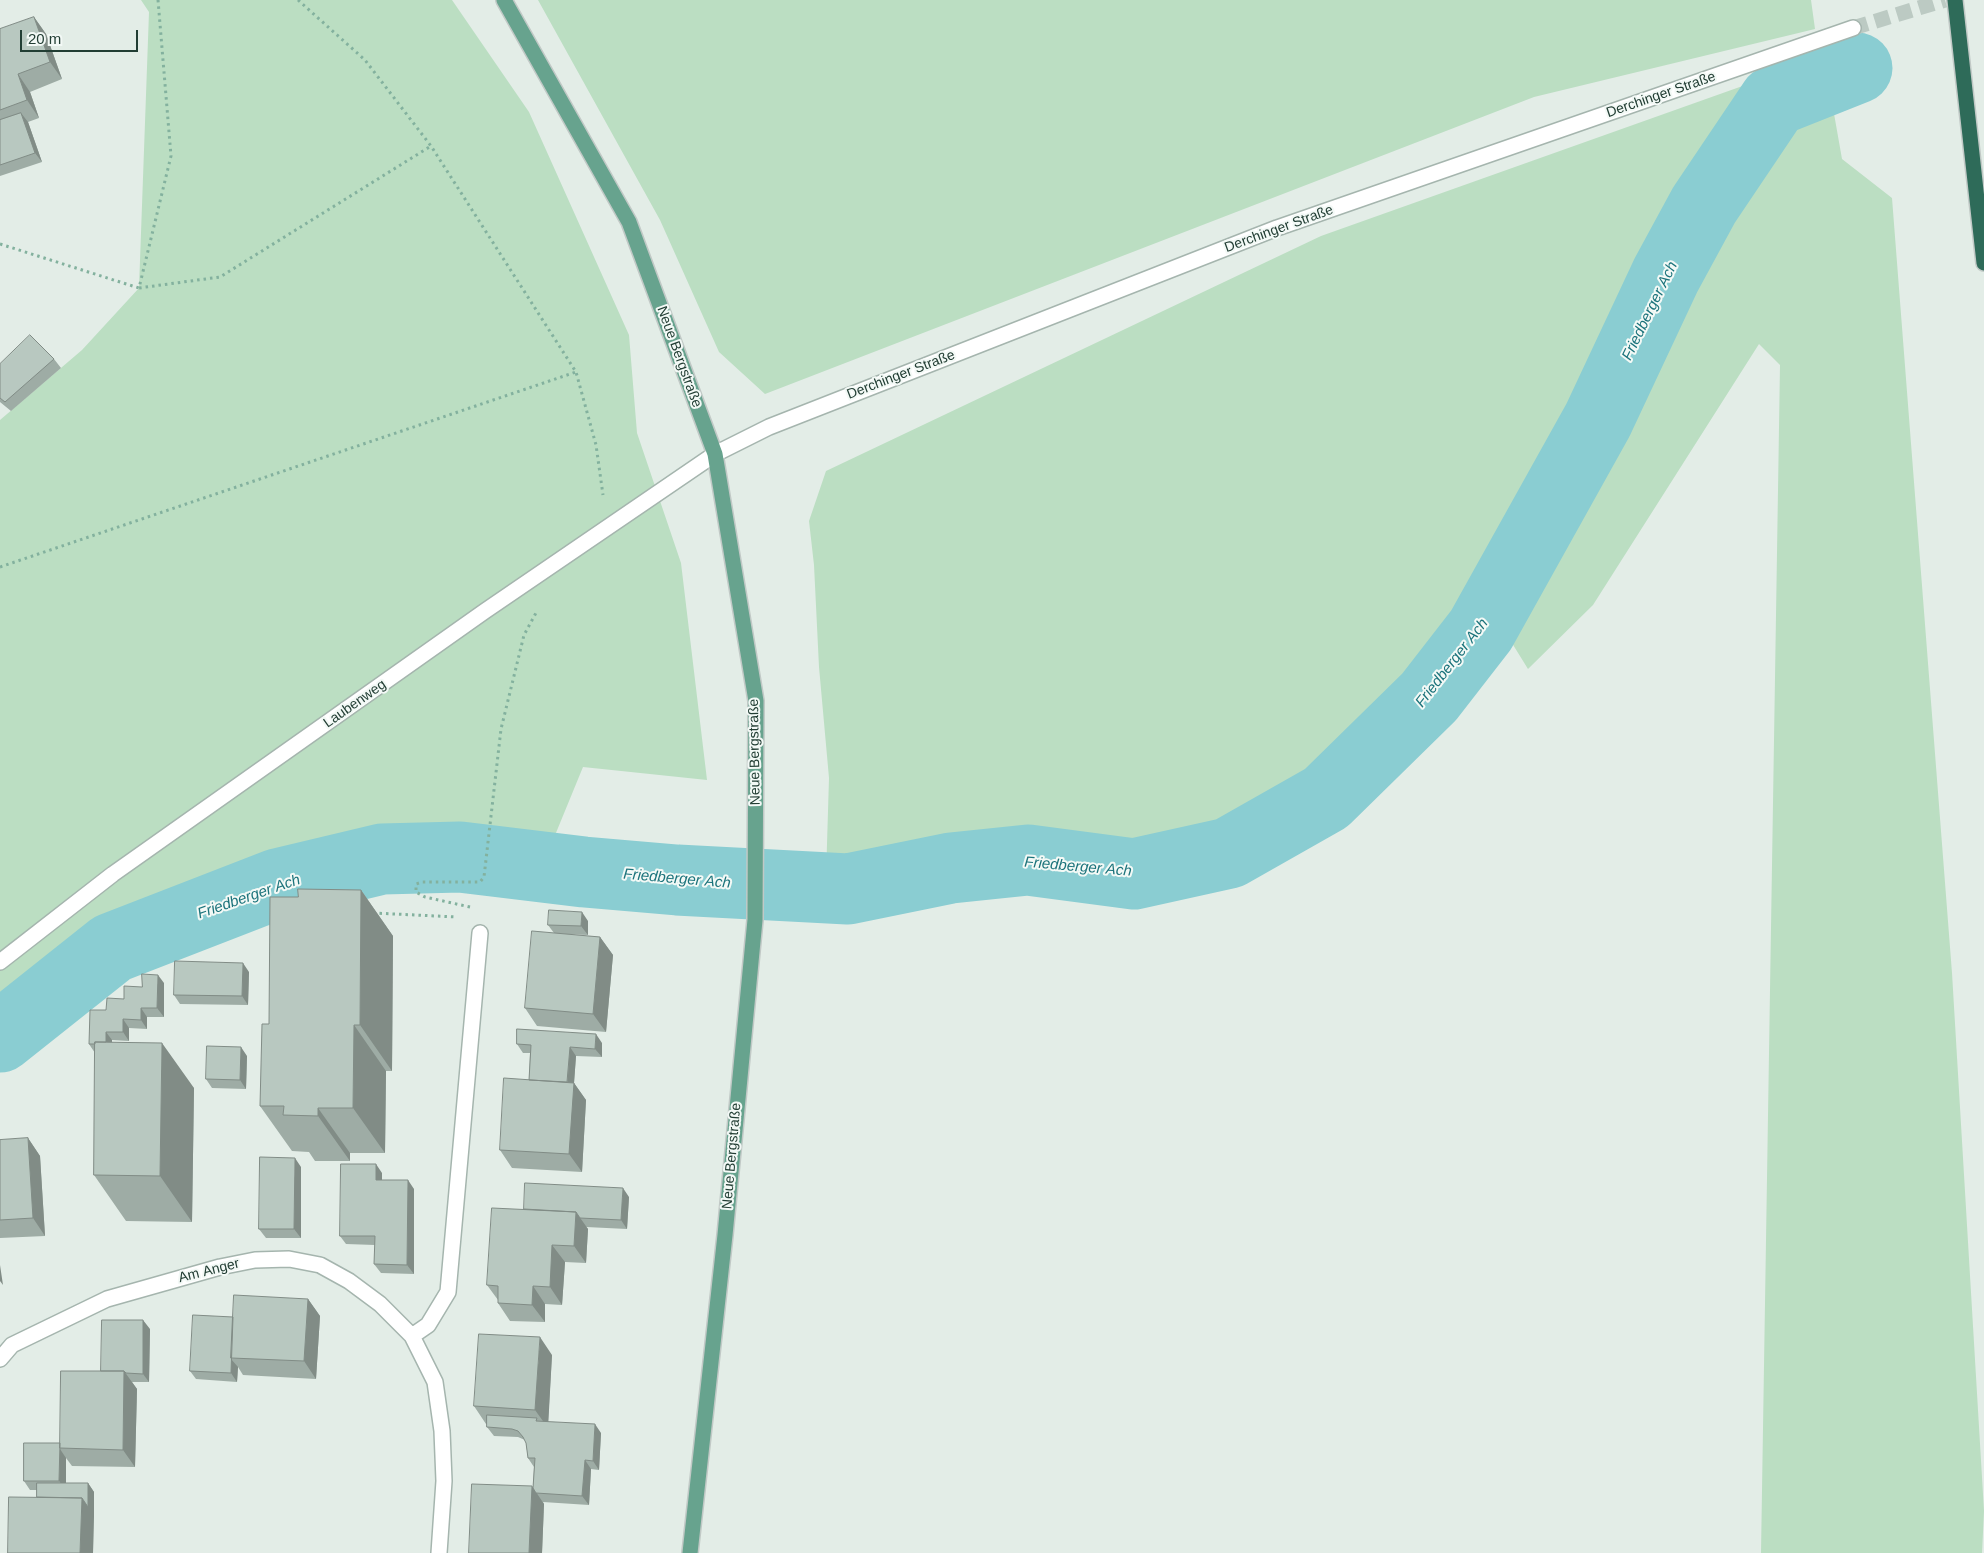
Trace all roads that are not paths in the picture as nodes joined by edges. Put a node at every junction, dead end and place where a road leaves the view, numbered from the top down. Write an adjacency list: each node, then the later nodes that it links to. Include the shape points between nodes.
1 (504, 0): 5 (main road, Neue Bergstraße, via 630,222)
2 (1955, 0): 4 (highway)
3 (1853, 28): 5 (street, Derchinger Straße, via 1277,228 769,427)
4 (1984, 263)
5 (715, 454): 7 (street, Laubenweg, via 113,874); 11 (main road, Neue Bergstraße, via 756,701 755,920)
6 (480, 926): 8 (street, via 448,1292 428,1325)
7 (0, 962)
8 (412, 1336): 9 (street, Am Anger, via 380,1304 348,1280 320,1265 289,1259 255,1260 107,1299 12,1345); 10 (street, Am Anger, via 435,1382 442,1431 444,1482)
9 (0, 1359)
10 (439, 1553)
11 (690, 1553)

